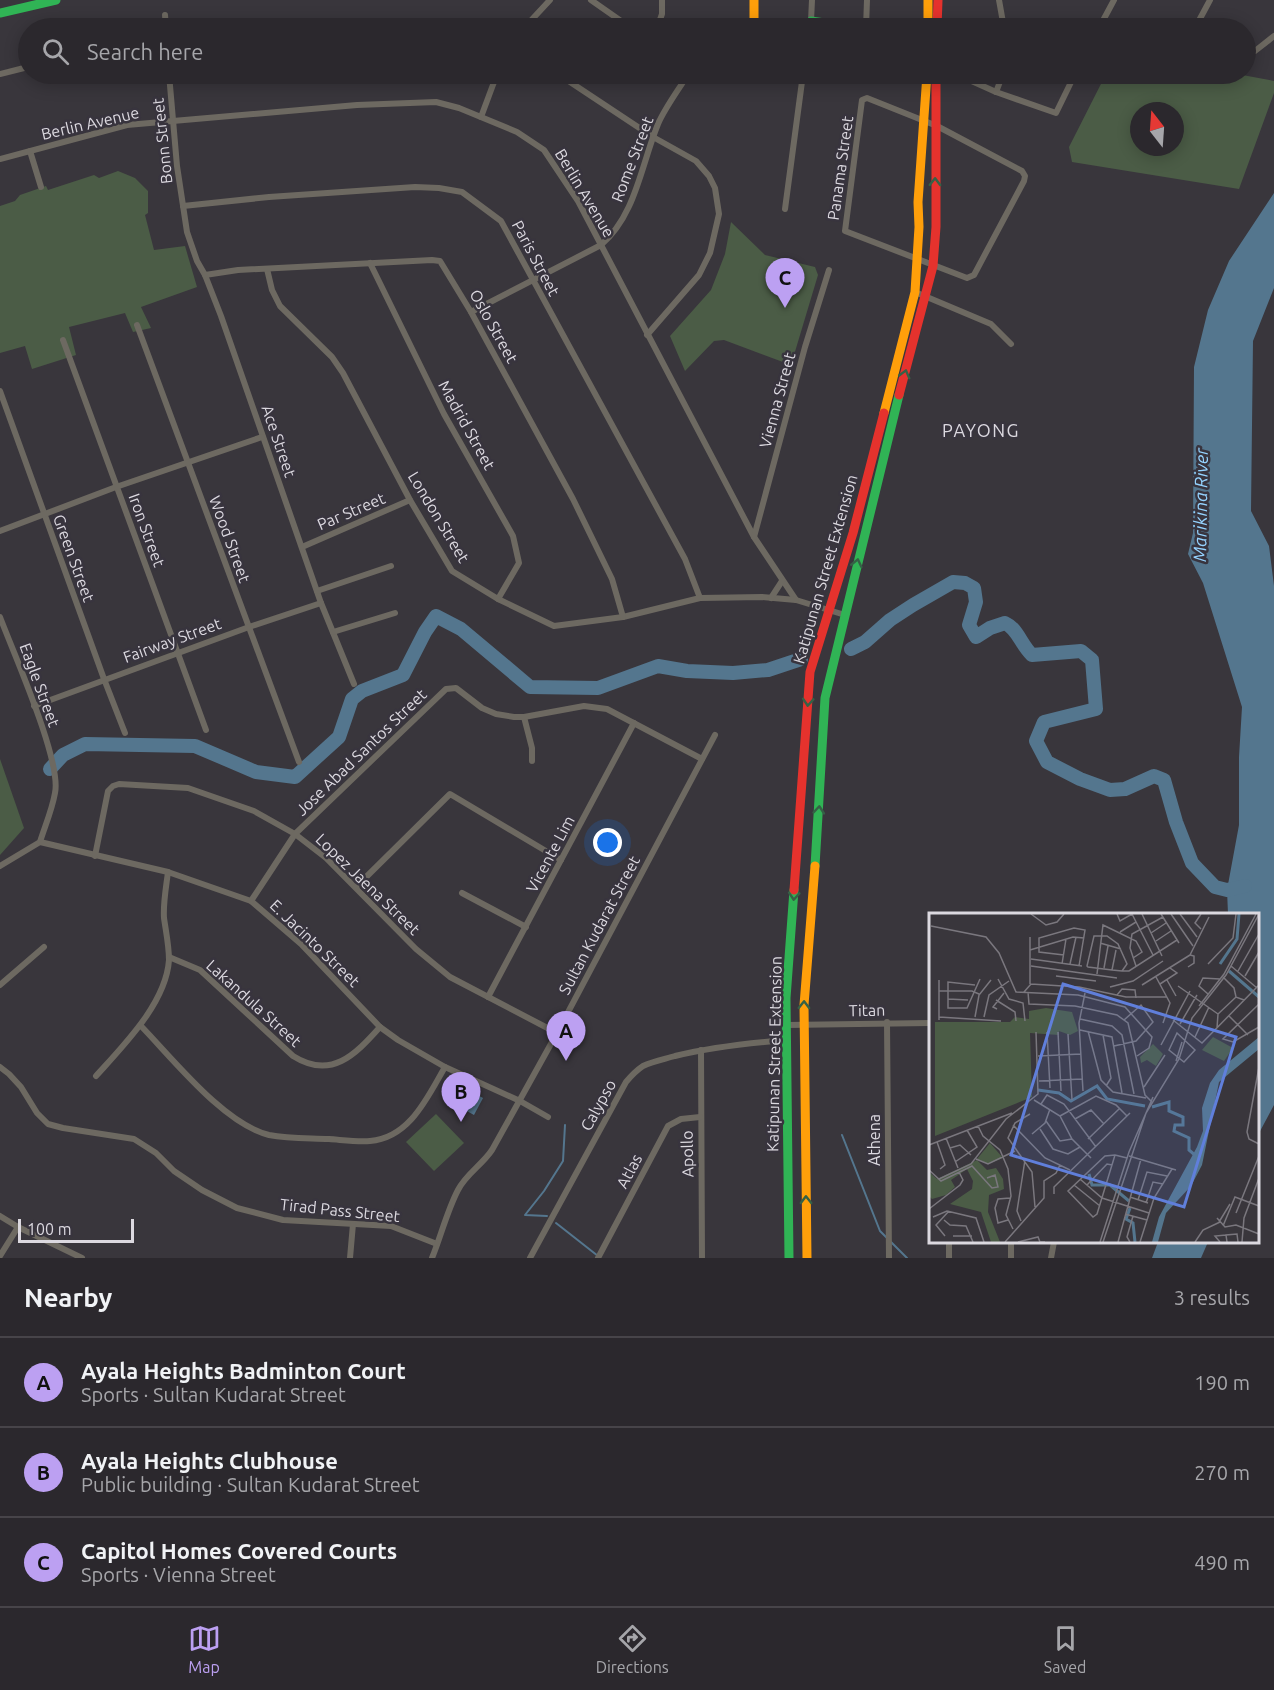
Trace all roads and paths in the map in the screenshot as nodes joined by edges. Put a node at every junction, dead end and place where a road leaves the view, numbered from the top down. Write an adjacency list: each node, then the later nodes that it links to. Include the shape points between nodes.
1 (56, 0): 13 (street)
2 (550, 0): 16 (street)
3 (591, 0): 17 (street)
4 (662, 0): 18 (street)
5 (754, 0): 19 (street)
6 (812, 0): 20 (street)
7 (867, 0): 21 (street)
8 (928, 0): 22 (street)
9 (938, 0): 23 (street)
10 (999, 0): 24 (street)
11 (1114, 0): 25 (street)
12 (1210, 0): 26 (street)
13 (0, 14)
14 (165, 15): 15 (street)
15 (165, 18)
16 (533, 18)
17 (617, 18)
18 (661, 18)
19 (754, 18)
20 (811, 18)
21 (866, 18)
22 (928, 18)
23 (937, 18)
24 (1002, 18)
25 (1104, 18)
26 (1200, 18)
27 (1274, 36): 28 (street)
28 (1256, 50)
29 (18, 70): 30 (street)
30 (0, 74)
31 (170, 84): 43 (street, Bonn Street)
32 (493, 84): 42 (street)
33 (576, 84): 46 (street)
34 (681, 84): 46 (street, Rome Street)
35 (803, 84): 51 (street)
36 (926, 84): 44 (street, Katipunan Street Extension)
37 (936, 84): 45 (street, Katipunan Street Extension)
38 (978, 84): 41 (street)
39 (999, 84): 41 (street)
40 (1070, 84): 41 (street, via 1056,113)
41 (996, 92)
42 (481, 117): 43 (street, Berlin Avenue, via 436,102 421,102); 52 (street, Berlin Avenue, via 517,132 544,150)
43 (172, 121): 47 (street, Berlin Avenue, via 127,125); 50 (street, Bonn Street)
44 (924, 123): 45 (street); 53 (street, Katipunan Street Extension); 53 (street, Panama Street, via 867,98 862,100 845,230)
45 (937, 126): 55 (street, Katipunan Street Extension, one-way to 45); 55 (street, via 1025,176 974,275 967,278)
46 (653, 137): 52 (street, Rome Street, via 623,222); 64 (street, via 696,161 709,176 716,188 719,214 710,254 699,275)
47 (30, 151): 48 (street, Berlin Avenue); 49 (street)
48 (0, 159)
49 (41, 187)
50 (183, 206): 58 (street, Ace Street, via 196,261); 59 (street, Paris Street, via 415,187 462,192 501,221)
51 (785, 209)
52 (601, 245): 59 (street, Rome Street); 64 (street, Berlin Avenue)
53 (916, 258): 55 (street); 60 (street, Katipunan Street Extension)
54 (370, 263): 56 (street, Oslo Street); 62 (street, Oslo Street, via 440,261); 82 (street, Madrid Street, via 444,414 513,536 519,563)
55 (933, 266): 61 (street, Katipunan Street Extension)
56 (267, 269): 58 (street, Oslo Street); 72 (street, London Street, via 280,306 343,373)
57 (829, 270): 75 (street, Vienna Street)
58 (206, 275): 69 (street, Ace Street)
59 (532, 280): 62 (street, Rome Street); 80 (street, Paris Street, via 685,559)
60 (915, 292): 61 (street); 68 (street, Katipunan Street Extension)
61 (926, 296): 66 (street, via 991,324); 68 (street, Katipunan Street Extension, one-way to 61)
62 (471, 312): 88 (street, Oslo Street, via 573,499 612,579)
63 (137, 325): 70 (street, Wood Street)
64 (647, 335): 75 (street, Berlin Avenue)
65 (63, 340): 71 (street, Iron Street)
66 (1011, 344)
67 (0, 391): 73 (street, Green Street)
68 (886, 425): 86 (street, Katipunan Street Extension); 89 (street, Katipunan Street Extension, one-way to 68)
69 (262, 437): 70 (street); 76 (street, Ace Street)
70 (188, 461): 71 (street); 90 (street, Wood Street)
71 (116, 487): 73 (street); 92 (street, Iron Street)
72 (410, 500): 76 (street, Par Street); 82 (street, London Street, via 452,571)
73 (45, 516): 74 (street); 93 (street, Green Street)
74 (0, 531)
75 (754, 537): 78 (street, Berlin Avenue)
76 (302, 547): 79 (street, Ace Street)
77 (391, 566): 79 (street)
78 (782, 581): 81 (street); 83 (street, Berlin Avenue)
79 (316, 591): 84 (street, Ace Street)
80 (700, 598): 81 (street, London Street); 88 (street, London Street)
81 (771, 598): 83 (street, London Street)
82 (498, 599): 88 (street, London Street, via 554,626)
83 (796, 600): 86 (street)
84 (321, 603): 90 (street, Fairway Street); 91 (street, Ace Street)
85 (395, 613): 91 (street)
86 (829, 614): 89 (street); 120 (street, Katipunan Street Extension, one-way to 120, via 810,672)
87 (0, 617): 95 (street, Eagle Street)
88 (623, 617)
89 (844, 617): 122 (street, Katipunan Street Extension, one-way to 89, via 825,698)
90 (249, 627): 92 (street, Fairway Street); 102 (street, Wood Street)
91 (333, 632): 94 (street, Ace Street)
92 (177, 653): 93 (street, Fairway Street); 98 (street, Iron Street)
93 (104, 680): 95 (street, Fairway Street); 99 (street, Green Street)
94 (354, 684)
95 (34, 706): 105 (street, Eagle Street, via 52,762 56,792)
96 (524, 717): 97 (street, via 584,706 607,709); 103 (street, via 532,748); 104 (street, Jose Abad Santos Street, via 495,714 456,688 446,689)
97 (634, 723): 101 (street); 107 (street, Vicente Lim)
98 (206, 730)
99 (125, 733)
100 (716, 735): 101 (street, Sultan Kudarat Street)
101 (702, 759): 124 (street, Sultan Kudarat Street)
102 (299, 762)
103 (531, 762)
104 (295, 834): 106 (street, Lopez Jaena Street, via 254,812 188,788 119,784 108,791); 110 (street, Lopez Jaena Street); 112 (street, Jose Abad Santos Street)
105 (40, 842): 106 (street, E. Jacinto Street); 108 (street)
106 (95, 856): 109 (street, E. Jacinto Street)
107 (561, 860): 110 (street, via 450,794); 113 (street, Vicente Lim)
108 (0, 866)
109 (168, 872): 112 (street, E. Jacinto Street); 115 (street, via 164,915)
110 (356, 887): 117 (street, Lopez Jaena Street, via 416,949 450,977)
111 (462, 893): 113 (street)
112 (251, 901): 123 (street, E. Jacinto Street, via 301,944)
113 (526, 927): 117 (street, Vicente Lim)
114 (44, 947): 116 (street)
115 (169, 957): 121 (street, via 167,977); 123 (street, Lakandula Street, via 200,970 293,1056 316,1067 331,1065 358,1051)
116 (0, 985)
117 (488, 997): 124 (street, Lopez Jaena Street)
118 (887, 1022): 119 (street, Titan); 122 (street, Titan); 147 (street, Athena)
119 (929, 1023)
120 (787, 1025): 122 (street, Titan); 125 (street, Katipunan Street Extension)
121 (141, 1026): 128 (street, via 214,1102 268,1134 295,1138 371,1141 395,1133 415,1117); 129 (street)
122 (804, 1026): 146 (street, Katipunan Street Extension, one-way to 122)
123 (380, 1027): 128 (street, E. Jacinto Street)
124 (557, 1033): 130 (street, Sultan Kudarat Street)
125 (787, 1040): 126 (street, Calypso); 145 (street, Katipunan Street Extension)
126 (701, 1050): 132 (street, Apollo); 142 (street, Calypso, via 644,1065 626,1082)
127 (0, 1067): 134 (street, Tirad Pass Street, via 15,1080 48,1124 134,1139 202,1190 237,1208 283,1220)
128 (446, 1067): 130 (street, E. Jacinto Street)
129 (96, 1076)
130 (520, 1101): 131 (street, E. Jacinto Street); 137 (street, Sultan Kudarat Street, via 492,1150 458,1190)
131 (548, 1117)
132 (700, 1117): 143 (street, Atlas, via 681,1119 668,1126); 144 (street, Apollo)
133 (0, 1216): 135 (street)
134 (353, 1224): 137 (street, Tirad Pass Street, via 391,1226); 140 (street)
135 (18, 1227): 138 (street); 139 (street)
136 (1054, 1243): 148 (street)
137 (437, 1244): 141 (street, Sultan Kudarat Street)
138 (0, 1256)
139 (82, 1258)
140 (350, 1258)
141 (432, 1258)
142 (530, 1258)
143 (598, 1258)
144 (702, 1258)
145 (789, 1258)
146 (807, 1258)
147 (889, 1258)
148 (1051, 1258)

